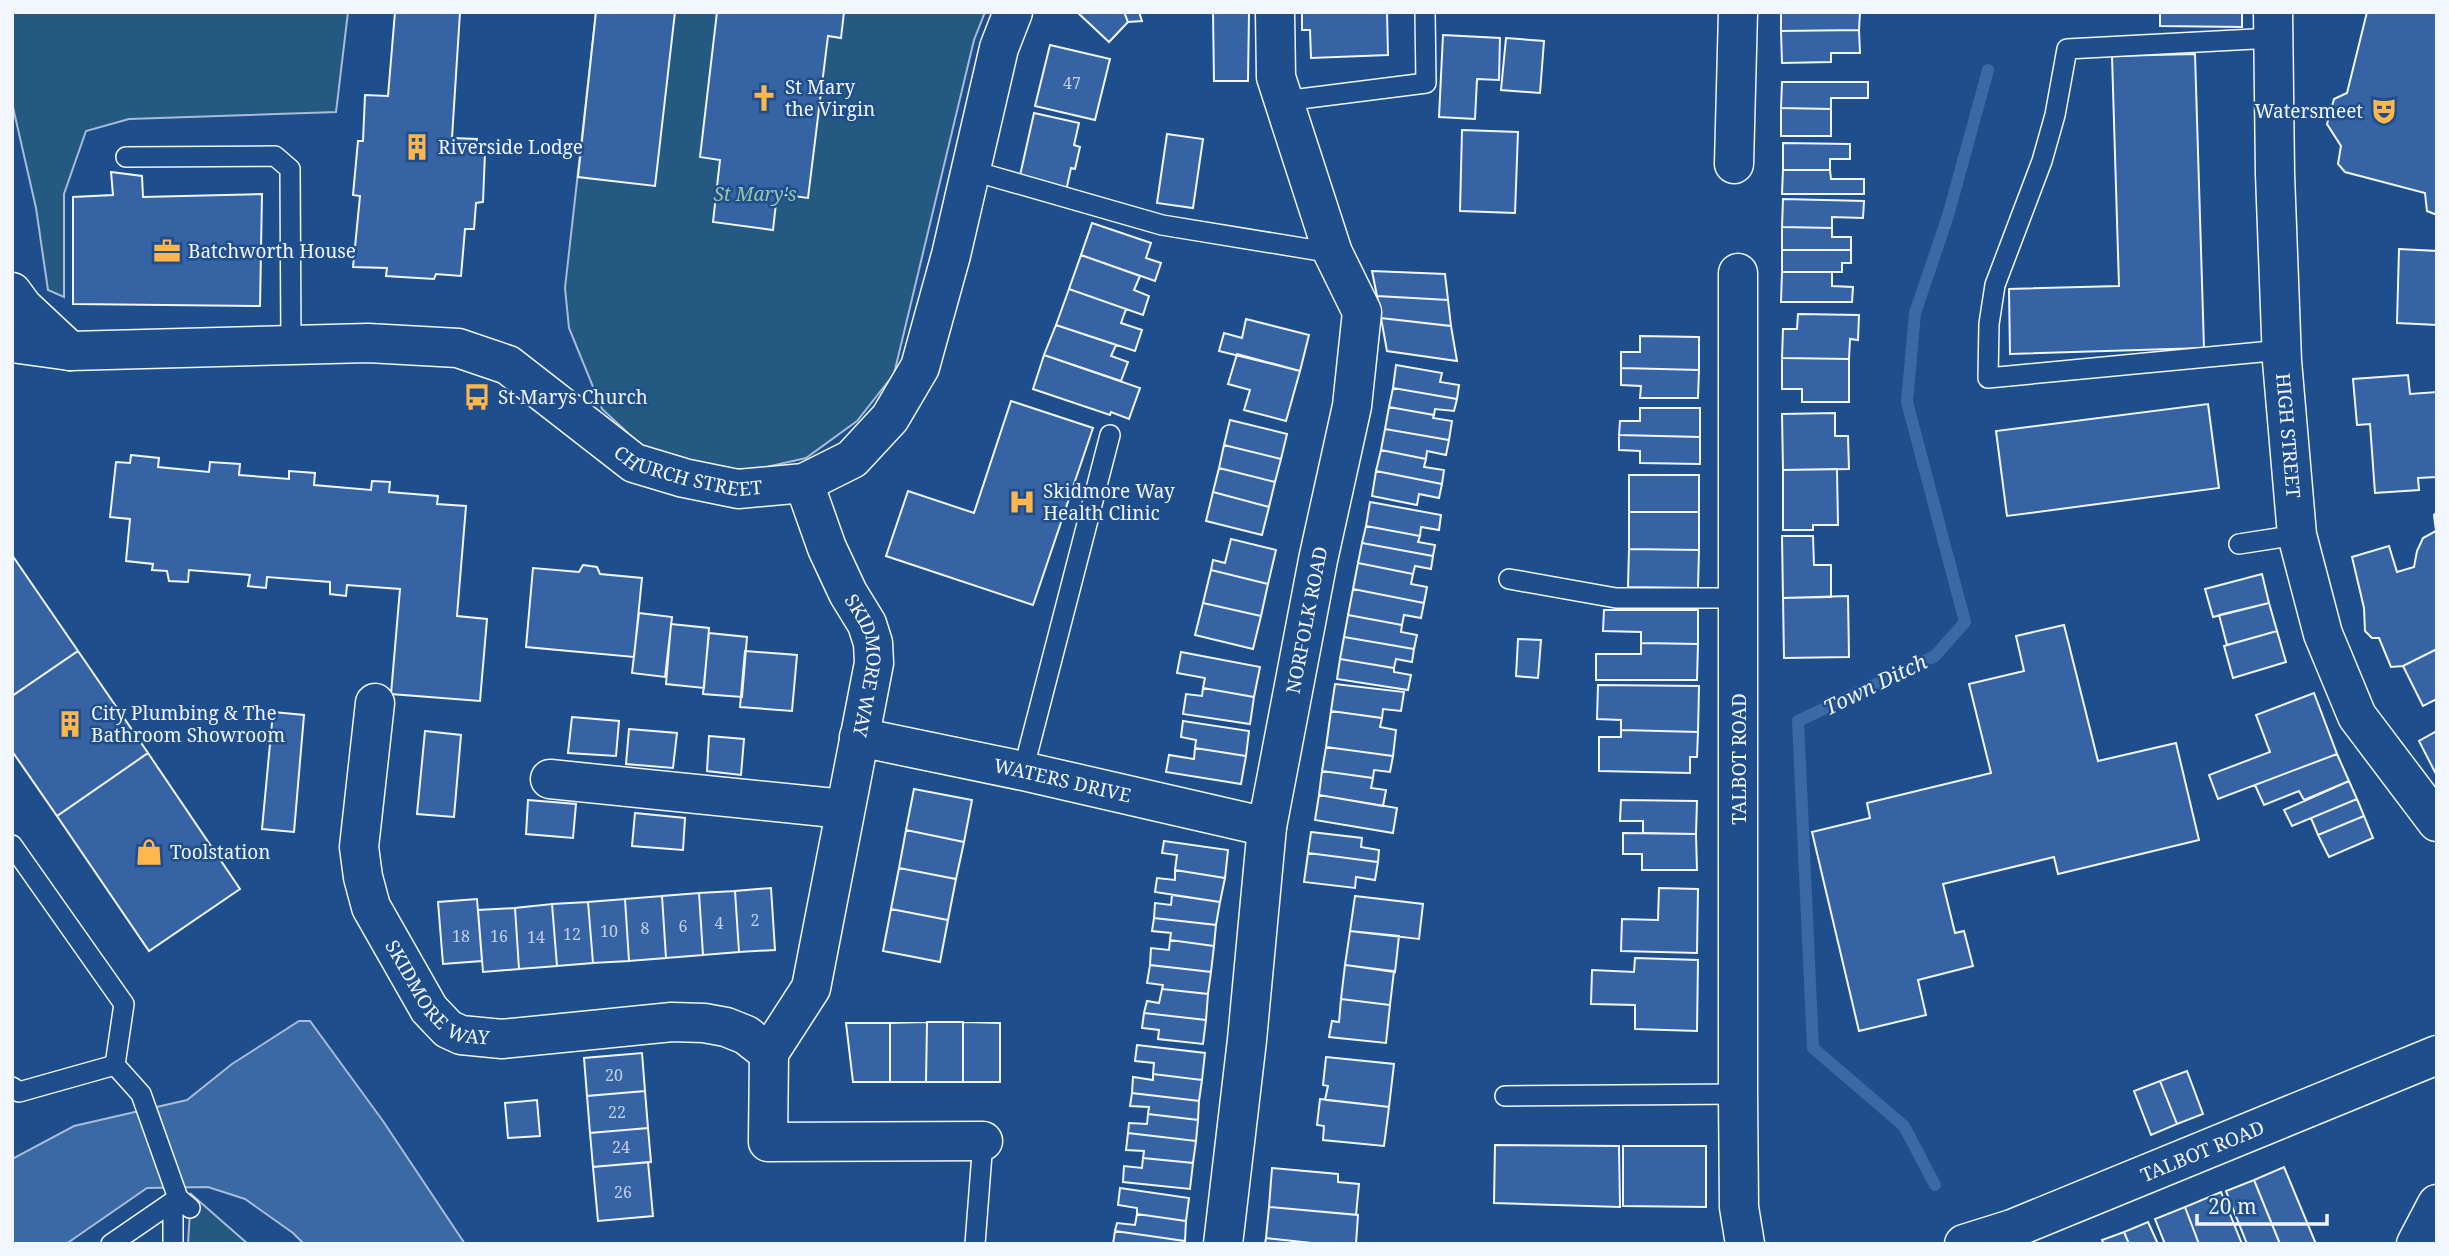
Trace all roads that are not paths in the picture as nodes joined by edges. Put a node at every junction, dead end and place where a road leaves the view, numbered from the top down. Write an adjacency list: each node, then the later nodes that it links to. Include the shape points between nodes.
1 (1013, 12): 9 (street, CHURCH STREET, via 999,48)
2 (1275, 12): 6 (street, NORFOLK ROAD, via 1276,77)
3 (1425, 12): 6 (lane, via 1426,83)
4 (1738, 12): 8 (street)
5 (2273, 25): 15 (street, HIGH STREET); 15 (lane, via 2067,49 2042,161 1995,285 1988,378)
6 (1284, 101): 10 (street, NORFOLK ROAD)
7 (126, 157): 14 (lane, via 275,156 290,169)
8 (1734, 164)
9 (970, 170): 10 (lane, via 1162,225); 18 (street, CHURCH STREET, via 920,367 890,418 852,459)
10 (1334, 253): 29 (street, NORFOLK ROAD, via 1362,312 1352,406)
11 (1738, 273): 22 (street, TALBOT ROAD)
12 (12, 292): 16 (street)
13 (12, 343): 16 (street, CHURCH STREET)
14 (291, 345): 16 (street, CHURCH STREET); 18 (street, CHURCH STREET, via 458,348 508,365 634,463 738,489)
15 (2282, 350): 19 (street, HIGH STREET)
16 (70, 351)
17 (1110, 435): 25 (lane)
18 (804, 483): 24 (street, SKIDMORE WAY, via 827,548 873,643 874,663)
19 (2297, 535): 20 (lane); 28 (street, HIGH STREET, via 2323,634 2357,716)
20 (2239, 544)
21 (1509, 579): 22 (lane, via 1616,598)
22 (1739, 598): 35 (street, TALBOT ROAD)
23 (375, 703): 31 (street, SKIDMORE WAY, via 359,848 363,877 371,907 429,1009 448,1029 461,1035 502,1039 704,1023 746,1035)
24 (859, 737): 25 (street, WATERS DRIVE); 27 (street, SKIDMORE WAY)
25 (1023, 771): 29 (street, WATERS DRIVE)
26 (550, 779): 27 (street)
27 (844, 809): 31 (street, SKIDMORE WAY, via 811,988)
28 (2437, 822)
29 (1267, 827): 43 (street, NORFOLK ROAD)
30 (12, 845): 33 (lane, via 124,1004)
31 (769, 1053): 37 (street, via 768,1142)
32 (2437, 1055): 45 (street, TALBOT ROAD, via 2012,1229)
33 (115, 1065): 34 (lane, via 19,1092); 38 (lane, via 141,1094)
34 (12, 1087)
35 (1738, 1094): 36 (lane); 44 (street, TALBOT ROAD, via 1739,1207)
36 (1505, 1096)
37 (983, 1141): 42 (lane)
38 (180, 1202): 40 (lane); 41 (lane)
39 (2437, 1204): 46 (street)
40 (111, 1244)
41 (173, 1244)
42 (975, 1244)
43 (1223, 1244)
44 (1745, 1244)
45 (1964, 1244)
46 (2416, 1244)

